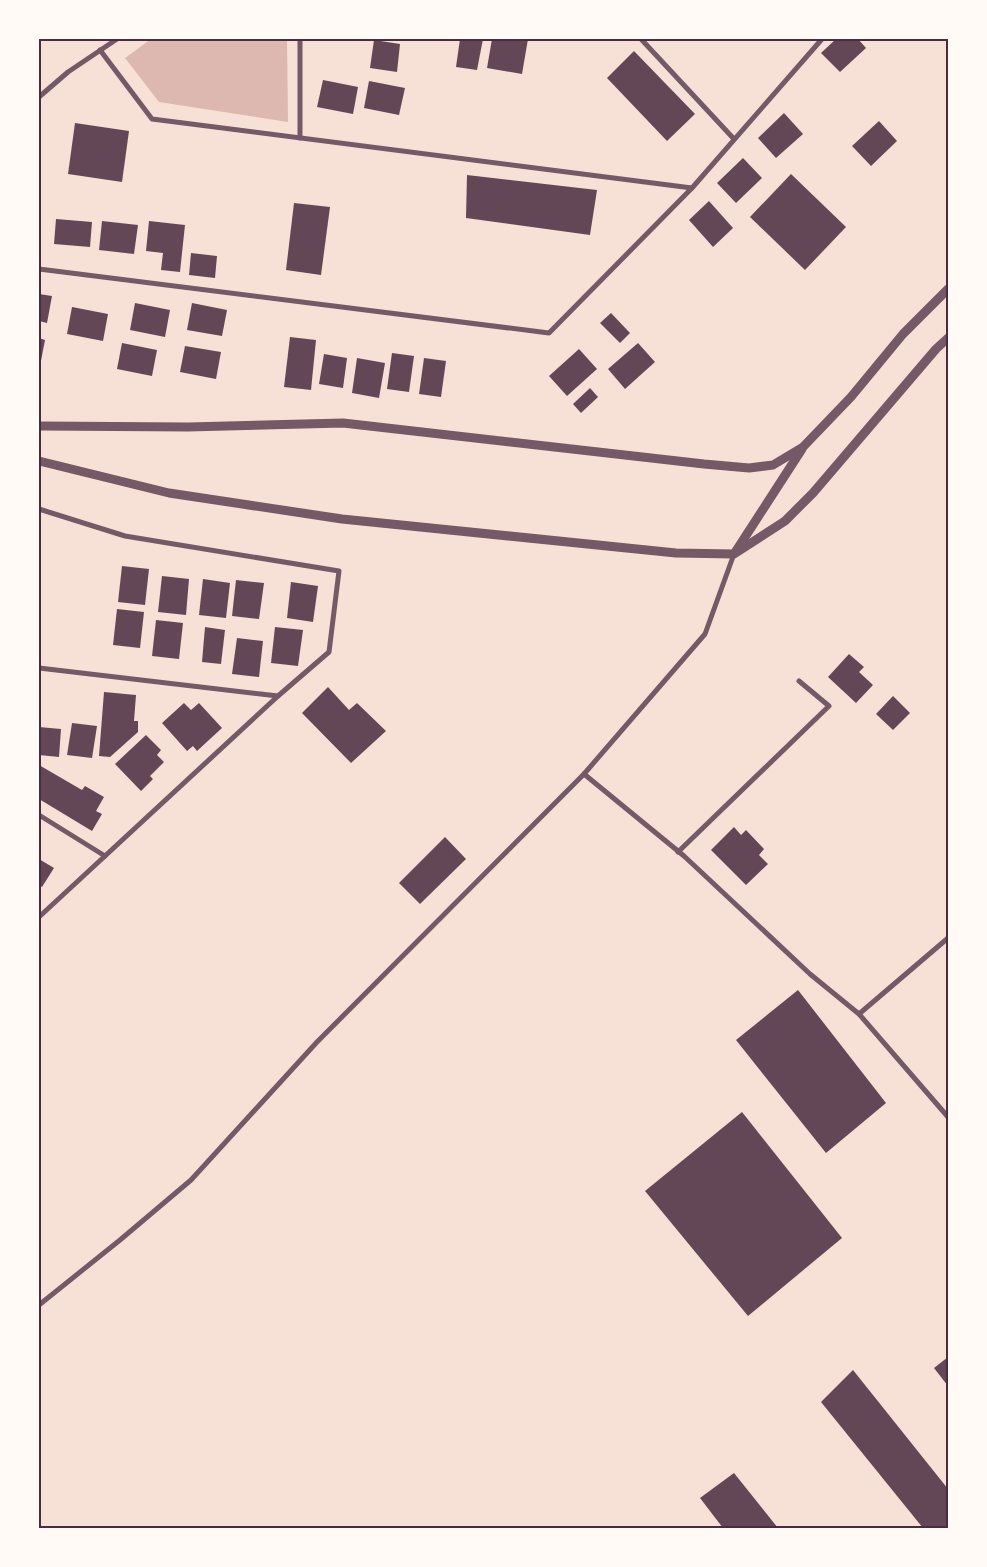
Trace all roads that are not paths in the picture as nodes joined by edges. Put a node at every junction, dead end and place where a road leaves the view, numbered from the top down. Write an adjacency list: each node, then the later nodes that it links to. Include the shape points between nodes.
1 (117, 39): 5 (street)
2 (300, 39): 7 (street)
3 (641, 39): 8 (street)
4 (822, 39): 8 (street)
5 (100, 50): 6 (street); 7 (street, via 152,119)
6 (39, 97)
7 (300, 138): 9 (street)
8 (734, 139): 9 (street)
9 (692, 188): 10 (street, via 549,334)
10 (39, 270)
11 (948, 289): 14 (street, via 903,334)
12 (948, 338): 17 (street, via 813,493 784,521)
13 (39, 426): 14 (street, via 343,423 749,468 773,465)
14 (803, 447): 17 (street)
15 (39, 461): 17 (street, via 169,493 342,519 676,554)
16 (39, 509): 20 (street, via 125,536 339,571 329,652)
17 (734, 554): 21 (street, via 705,634)
18 (39, 668): 20 (street)
19 (799, 682): 23 (street, via 829,706)
20 (278, 696): 24 (street)
21 (584, 774): 23 (street); 29 (street, via 317,1042 191,1180)
22 (39, 815): 24 (street)
23 (678, 852): 27 (street, via 810,974)
24 (105, 856): 25 (street)
25 (39, 917)
26 (948, 938): 27 (street)
27 (859, 1014): 28 (street)
28 (948, 1117)
29 (39, 1305)

